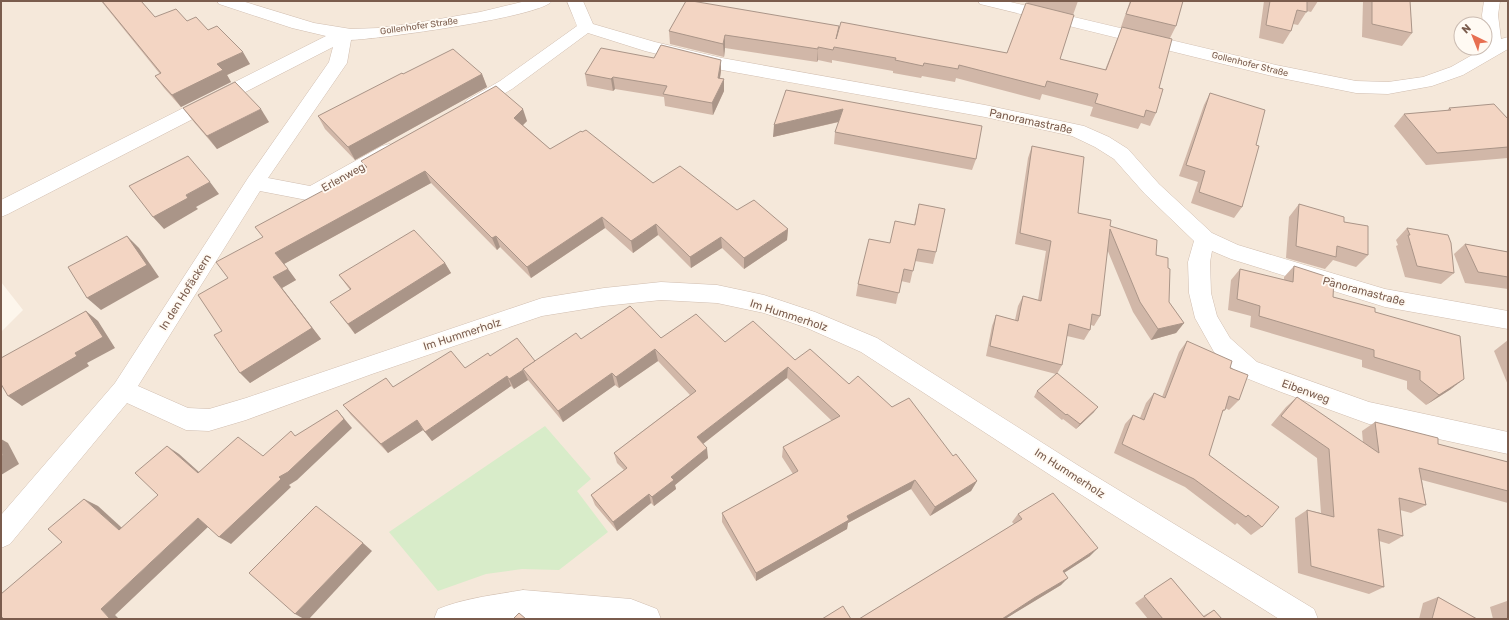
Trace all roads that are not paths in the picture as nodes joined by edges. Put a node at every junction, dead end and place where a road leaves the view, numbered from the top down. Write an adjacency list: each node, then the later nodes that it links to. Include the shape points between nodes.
1 (225, 1): 8 (street, Gollenhofer Straße, via 297,24)
2 (544, 1): 8 (street, Gollenhofer Straße, via 442,24 391,32)
3 (576, 1): 7 (street)
4 (986, 1): 11 (street, Gollenhofer Straße, via 1276,71 1356,87 1388,88 1426,82 1457,71)
5 (1492, 1): 6 (street)
6 (1490, 16)
7 (586, 27): 12 (street, via 506,85); 16 (street, Panoramastraße, via 651,47 722,64 985,111 1077,131 1121,154 1152,189)
8 (344, 34): 14 (street, In den Hofäckern, via 338,63); 15 (street)
9 (1508, 42): 10 (street, Gollenhofer Straße)
10 (1493, 51)
11 (1485, 56)
12 (458, 112)
13 (402, 143): 14 (street, Erlenweg, via 312,194)
14 (255, 183): 18 (street, In den Hofäckern)
15 (1, 209)
16 (1205, 239): 17 (street, Panoramastraße, via 1306,275 1385,298); 19 (street, Eibenweg, via 1199,262 1200,293 1206,318 1222,344 1249,369 1369,413)
17 (1508, 320)
18 (123, 390): 20 (street, In den Hofäckern); 23 (street, Im Hummerholz, via 186,419 208,420 542,307 661,291 717,294 771,306 815,321 869,345 1070,474)
19 (1508, 443)
20 (1, 535)
21 (448, 619): 22 (street, via 467,613 523,604 631,613)
22 (647, 619)
23 (1304, 619)

